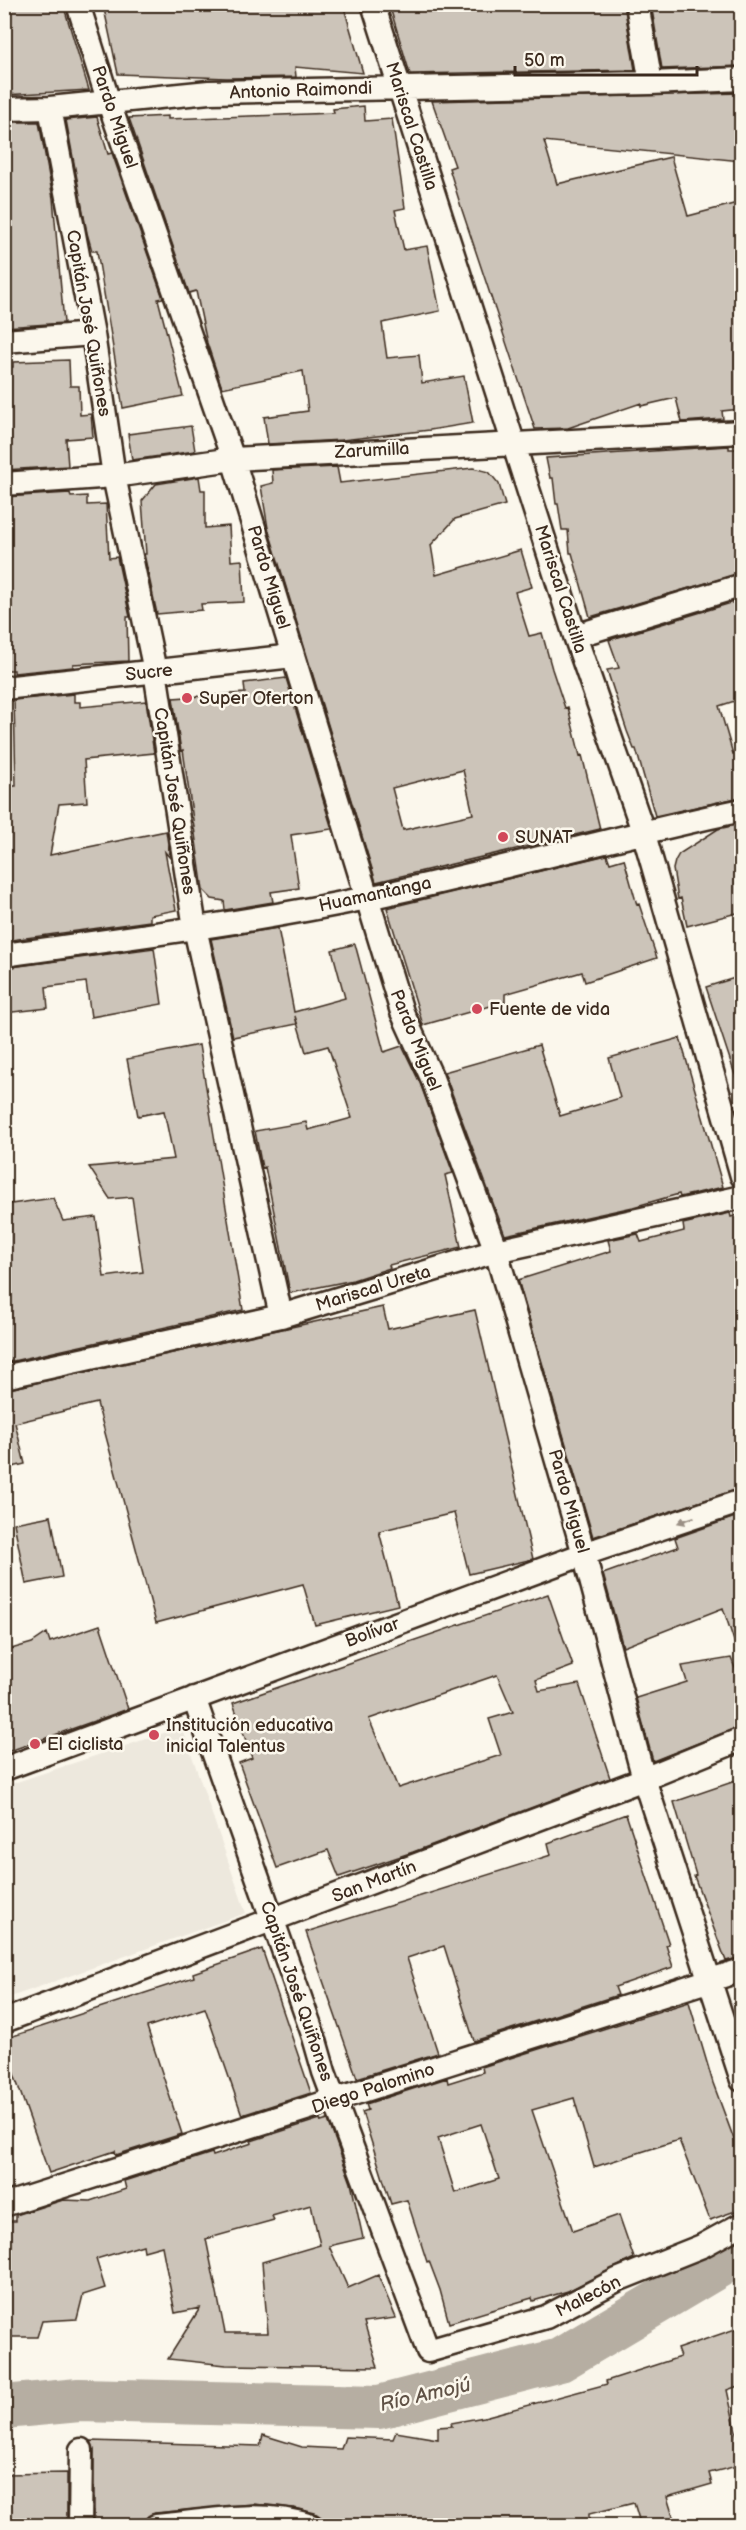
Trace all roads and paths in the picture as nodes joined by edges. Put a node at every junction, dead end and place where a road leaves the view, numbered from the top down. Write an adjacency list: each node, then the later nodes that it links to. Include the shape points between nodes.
1 (78, 4): 7 (street, Pardo Miguel)
2 (373, 4): 6 (street, Mariscal Castilla)
3 (637, 4): 5 (street)
4 (741, 79): 5 (street, Antonio Raimondi)
5 (651, 83): 6 (street, Antonio Raimondi)
6 (400, 87): 7 (street, Antonio Raimondi, via 209,92); 13 (street, Mariscal Castilla)
7 (109, 103): 8 (street, Antonio Raimondi); 14 (street, Pardo Miguel)
8 (50, 108): 9 (street, Antonio Raimondi); 10 (street, Capitán José Quiñones)
9 (4, 109)
10 (93, 334): 11 (street); 15 (street, Capitán José Quiñones)
11 (4, 341)
12 (741, 432): 13 (street, Zarumilla)
13 (513, 442): 14 (street, Zarumilla); 18 (street, Mariscal Castilla)
14 (233, 459): 15 (street, Zarumilla); 19 (street, Pardo Miguel)
15 (114, 476): 16 (street, Zarumilla); 20 (street, Capitán José Quiñones)
16 (4, 484)
17 (740, 586): 18 (street)
18 (575, 636): 23 (street, Mariscal Castilla)
19 (293, 656): 20 (street, Sucre); 24 (street, Pardo Miguel)
20 (155, 671): 21 (street, Sucre); 25 (street, Capitán José Quiñones)
21 (4, 688)
22 (741, 810): 23 (street, Huamantanga)
23 (643, 831): 24 (street, Huamantanga); 27 (street, Mariscal Castilla)
24 (367, 898): 25 (street, Huamantanga); 29 (street, Pardo Miguel, via 402,1012 432,1078)
25 (195, 928): 26 (street, Huamantanga); 30 (street, Capitán José Quiñones)
26 (4, 955)
27 (741, 1176)
28 (741, 1197): 29 (street, Mariscal Ureta)
29 (496, 1251): 30 (street, Mariscal Ureta); 33 (street, Pardo Miguel)
30 (281, 1316): 31 (street, Mariscal Ureta)
31 (4, 1377)
32 (741, 1501): 33 (street, Bolívar, one-way to 33)
33 (584, 1554): 34 (street, Bolívar); 37 (street, Pardo Miguel)
34 (194, 1698): 36 (street, Bolívar); 38 (street, Capitán José Quiñones)
35 (741, 1738): 37 (street, San Martín)
36 (4, 1769)
37 (644, 1779): 38 (street, San Martín); 40 (street, Pardo Miguel)
38 (271, 1920): 41 (street, San Martín); 43 (street, Capitán José Quiñones)
39 (741, 1970): 40 (street, Diego Palomino)
40 (710, 1980): 42 (street, Pardo Miguel); 43 (street, Diego Palomino)
41 (4, 2021)
42 (741, 2080)
43 (335, 2101): 44 (street, Diego Palomino); 46 (street, Capitán José Quiñones)
44 (4, 2205)
45 (741, 2224): 46 (street, Malecón, via 702,2246 617,2280 546,2317)
46 (428, 2351)
47 (81, 2450): 48 (street)
48 (80, 2526)
49 (156, 2526): 50 (street, via 266,2516 289,2518)
50 (311, 2526)

